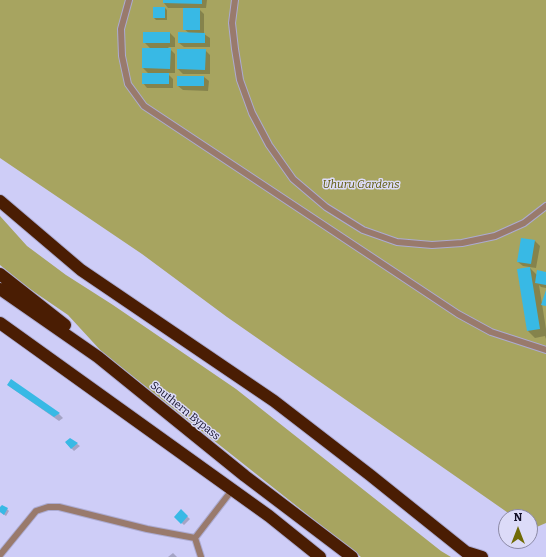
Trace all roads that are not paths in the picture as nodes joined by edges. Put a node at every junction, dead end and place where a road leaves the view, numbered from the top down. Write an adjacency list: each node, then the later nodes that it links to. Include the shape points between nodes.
1 (129, 0): 10 (lane, via 121,28 122,56 128,84 144,106 458,314 491,332)
2 (235, 0): 4 (lane, via 232,23 235,50 240,80 252,113 269,145 293,179 326,207 363,230 397,242 432,245 462,243 495,236 524,223)
3 (0, 201): 18 (highway, via 81,270 274,401 466,552)
4 (546, 206)
5 (0, 274): 11 (highway, via 65,325)
6 (0, 289): 11 (highway, Southern Bypass)
7 (0, 323): 9 (highway)
8 (0, 329): 9 (highway)
9 (35, 350): 12 (highway)
10 (546, 350)
11 (98, 357): 17 (highway, Southern Bypass, via 245,476)
12 (232, 490): 13 (lane); 16 (highway)
13 (195, 538): 14 (lane, via 60,507 48,507 36,511); 15 (lane)
14 (0, 555)
15 (201, 557)
16 (320, 557)
17 (352, 557)
18 (482, 557)

